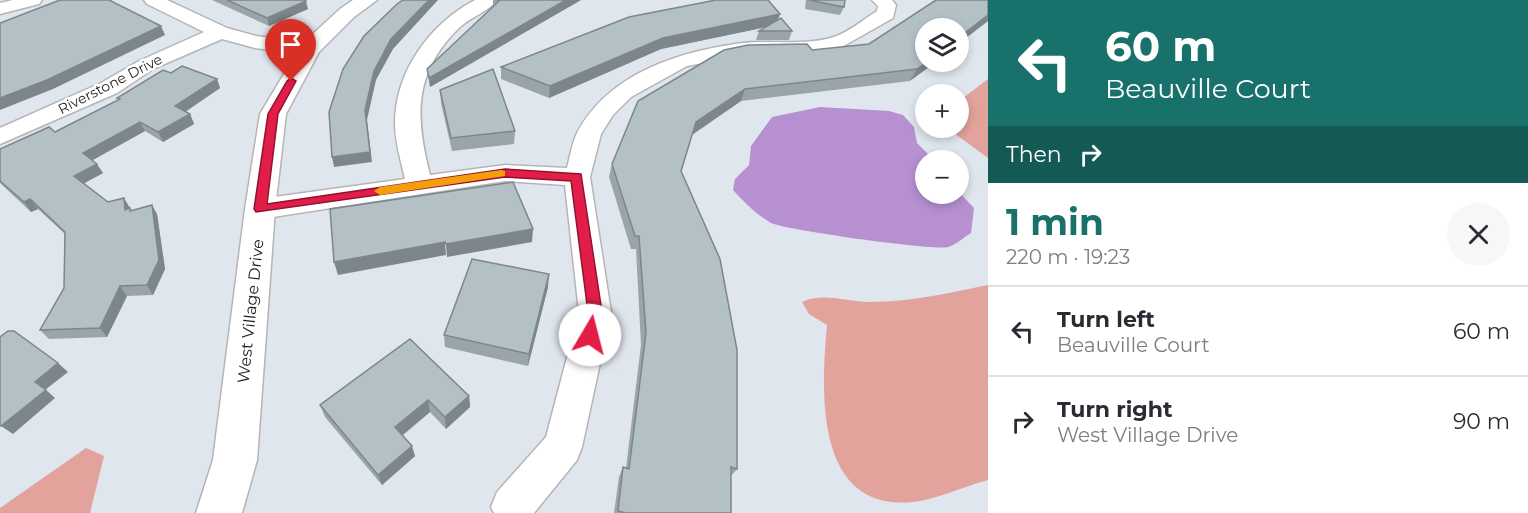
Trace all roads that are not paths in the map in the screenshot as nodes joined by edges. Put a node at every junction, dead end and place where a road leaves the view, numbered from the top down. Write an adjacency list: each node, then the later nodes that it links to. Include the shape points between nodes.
1 (33, 0): 6 (street)
2 (153, 0): 7 (street)
3 (367, 0): 8 (street, West Village Drive, via 347,13)
4 (488, 0): 11 (street, via 445,30 422,61 412,83 407,122)
5 (881, 0): 10 (street, via 887,5 886,14 840,42 799,48 744,49 681,61 650,75 623,92 604,111 589,134)
6 (0, 9)
7 (220, 32): 8 (street, via 255,42); 9 (street, Riverstone Drive)
8 (310, 49): 12 (street, West Village Drive, via 273,114)
9 (0, 137)
10 (577, 177): 11 (street, via 505,173); 13 (street, via 595,312 563,447)
11 (419, 185): 12 (street)
12 (260, 209): 14 (street, West Village Drive, via 235,460)
13 (512, 507)
14 (219, 513)

